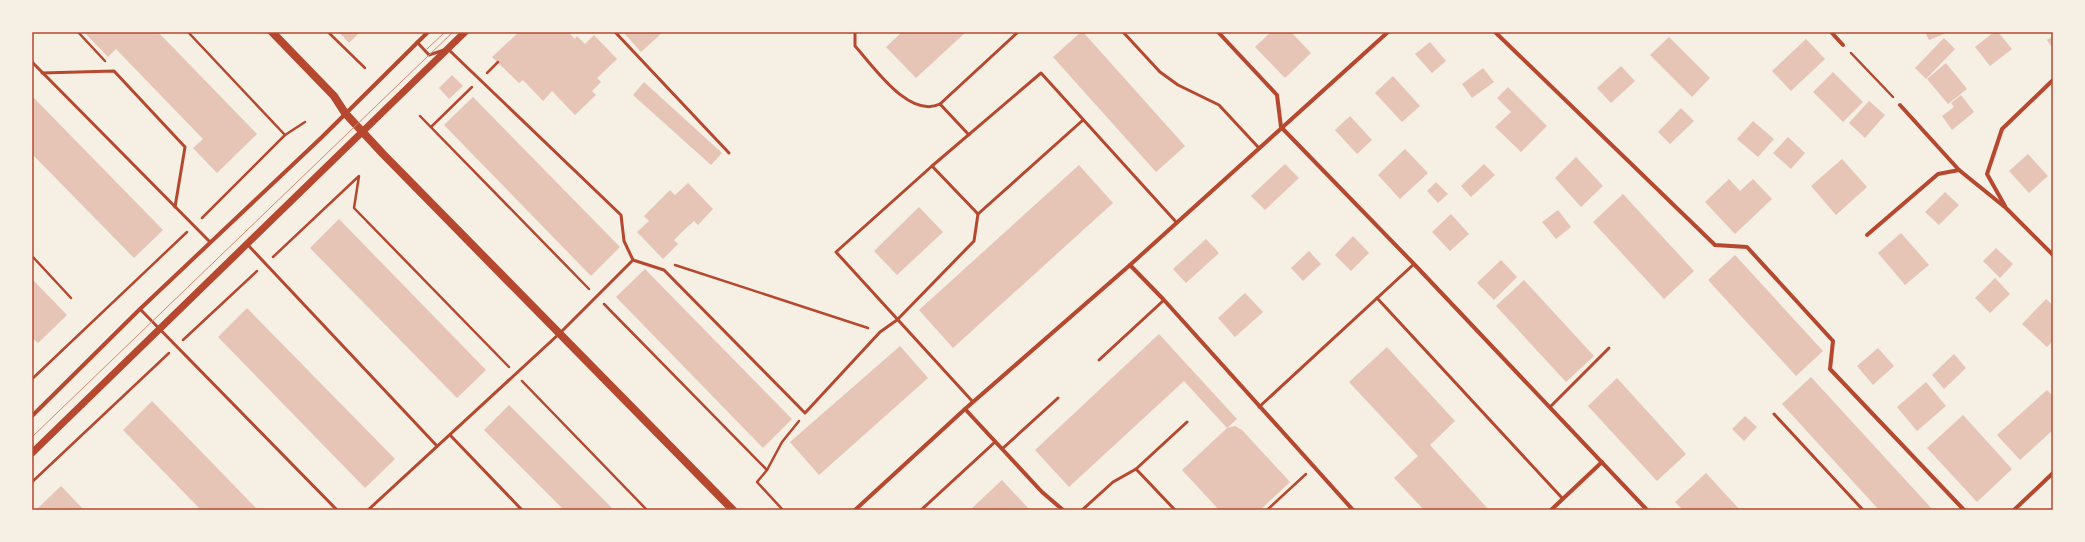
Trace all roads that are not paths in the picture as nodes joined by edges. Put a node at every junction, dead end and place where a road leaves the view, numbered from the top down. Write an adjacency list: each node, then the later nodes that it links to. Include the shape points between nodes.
1 (272, 32): 20 (main road, via 334,96)
2 (428, 32): 12 (street)
3 (465, 32): 14 (street)
4 (615, 32): 26 (lane)
5 (855, 32): 18 (lane, via 855,46 900,95 922,107)
6 (1018, 32): 18 (lane)
7 (1123, 32): 25 (lane, via 1160,72 1178,85 1219,105)
8 (1218, 32): 22 (street, via 1277,95)
9 (1388, 32): 22 (street)
10 (1496, 32): 78 (street, via 1715,245 1747,247 1834,341 1830,368)
11 (1831, 32): 13 (street)
12 (417, 42): 14 (lane, via 429,55); 20 (street)
13 (1843, 44)
14 (447, 49): 23 (street); 37 (lane, via 621,215 624,241)
15 (32, 62): 16 (lane)
16 (42, 73): 29 (lane); 29 (lane, via 114,71 185,147)
17 (2053, 80): 30 (street, via 2002,129 1987,174)
18 (940, 104): 24 (lane)
19 (1900, 105): 28 (street)
20 (345, 113): 23 (main road); 34 (street)
21 (1083, 120): 24 (lane, via 1042,73); 31 (lane); 32 (lane)
22 (1281, 127): 25 (street); 38 (street)
23 (362, 131): 35 (street); 45 (main road)
24 (969, 134): 27 (lane)
25 (1258, 147): 32 (street)
26 (729, 153)
27 (932, 166): 31 (lane); 43 (lane, via 836,252)
28 (1959, 170): 30 (street); 33 (street, via 1938,174)
29 (175, 207): 34 (lane)
30 (2006, 208): 36 (street)
31 (978, 214): 43 (lane, via 974,241)
32 (1177, 223): 39 (street)
33 (1867, 235)
34 (210, 242): 42 (street)
35 (246, 243): 44 (street); 58 (lane)
36 (2053, 255)
37 (633, 260): 43 (lane, via 664,270 805,413 880,332); 45 (lane)
38 (1414, 264): 40 (lane); 51 (street)
39 (1130, 265): 41 (street); 49 (street)
40 (1377, 298): 50 (lane); 64 (lane)
41 (1164, 300): 47 (lane); 50 (street)
42 (140, 309): 44 (lane); 54 (street)
43 (898, 320): 49 (lane)
44 (161, 329): 60 (street); 65 (lane)
45 (560, 333): 56 (lane); 68 (main road)
46 (1609, 348): 51 (lane)
47 (1099, 360)
48 (1058, 398): 59 (lane)
49 (973, 402): 52 (street)
50 (1259, 407): 74 (street)
51 (1550, 407): 61 (street)
52 (965, 409): 57 (street); 69 (street)
53 (1774, 414): 77 (lane)
54 (32, 416)
55 (1187, 422): 62 (lane)
56 (450, 435): 58 (lane); 67 (lane)
57 (994, 442): 59 (street); 70 (lane)
58 (437, 446): 66 (lane)
59 (1002, 450): 71 (street)
60 (32, 453)
61 (1602, 462): 64 (street); 76 (street)
62 (1136, 469): 72 (lane, via 1113,482); 73 (lane)
63 (2053, 473): 79 (street)
64 (1562, 499): 75 (street)
65 (337, 510)
66 (368, 510)
67 (522, 510)
68 (733, 510)
69 (855, 510)
70 (921, 510)
71 (1063, 510)
72 (1082, 510)
73 (1174, 510)
74 (1352, 510)
75 (1551, 510)
76 (1647, 510)
77 (1863, 510)
78 (1964, 510)
79 (2014, 510)

